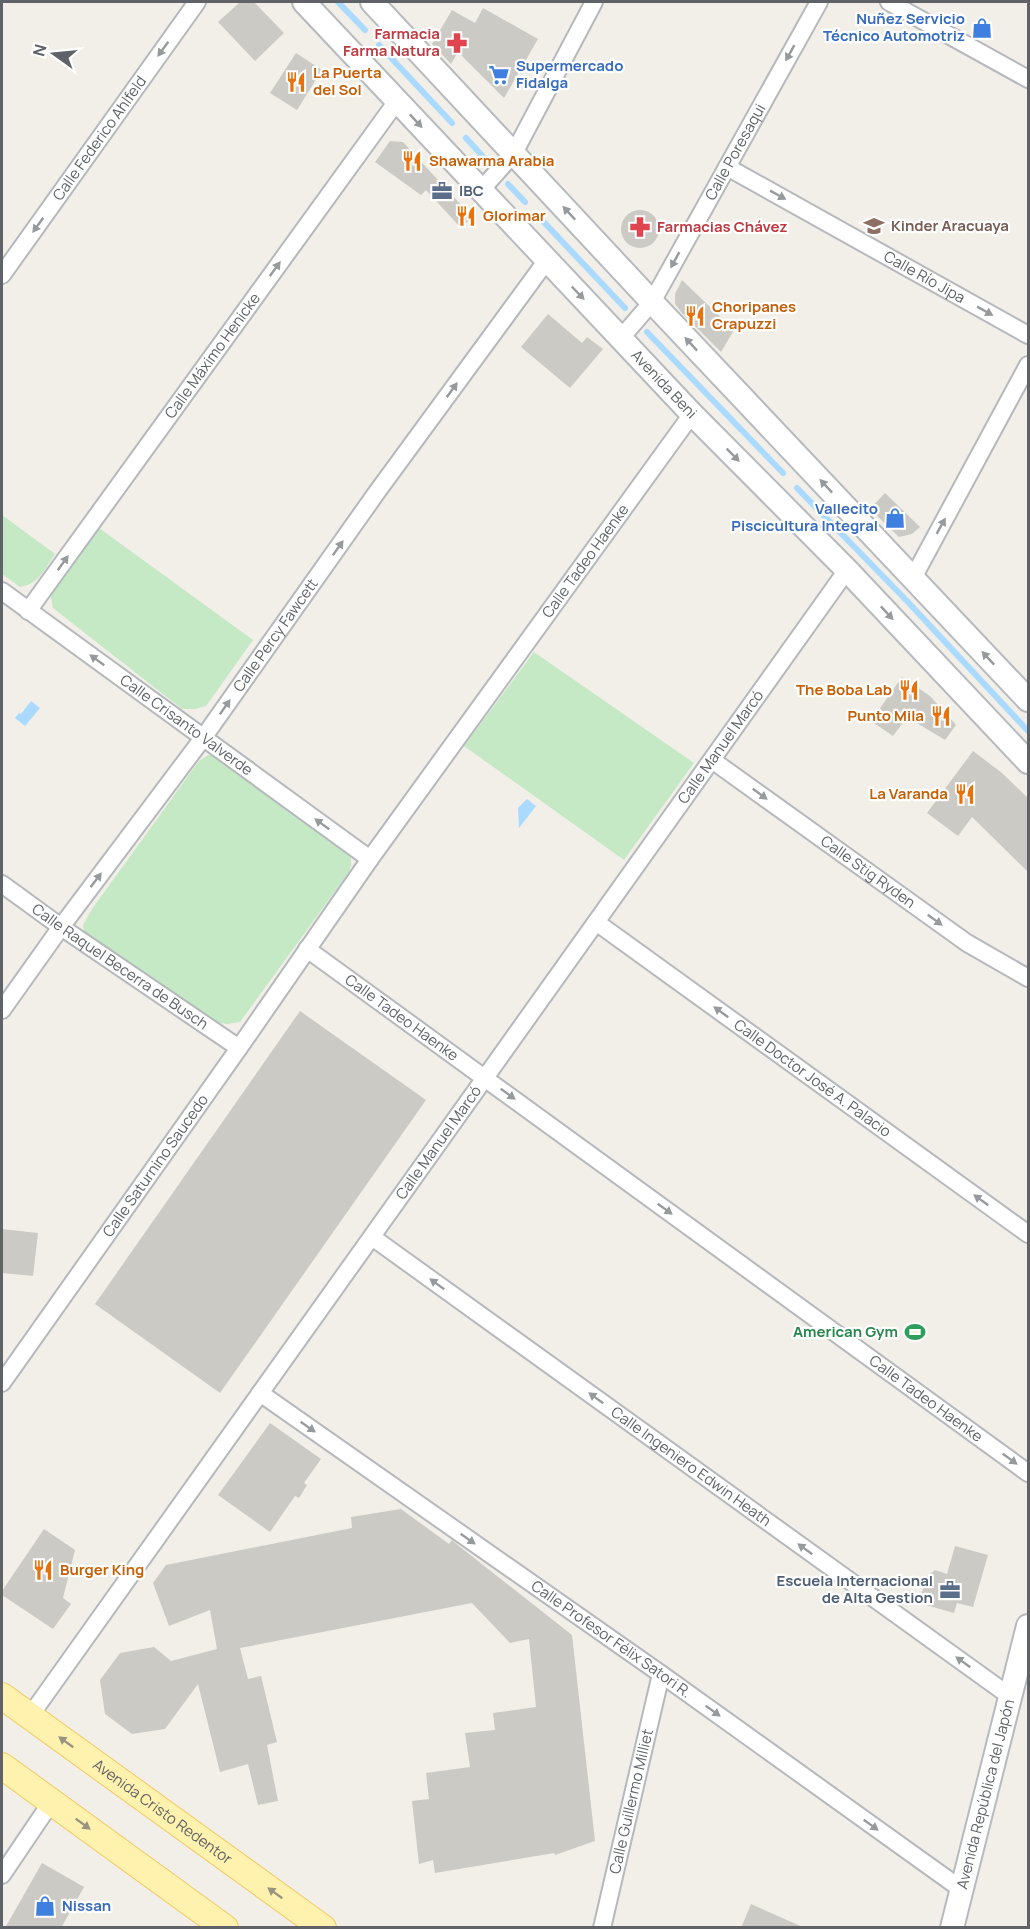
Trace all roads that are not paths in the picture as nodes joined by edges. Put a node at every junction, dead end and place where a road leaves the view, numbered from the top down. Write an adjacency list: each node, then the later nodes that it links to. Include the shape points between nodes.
1 (197, 2): 13 (street, Calle Federico Ahlfeld, one-way to 13)
2 (304, 2): 8 (street, Avenida Beni)
3 (374, 2): 9 (street)
4 (594, 2): 9 (street)
5 (819, 2): 10 (street, Calle Poresaqui, one-way to 10)
6 (889, 2): 7 (street)
7 (1029, 80)
8 (397, 101): 11 (street, Avenida Beni, one-way to 11); 22 (street, Calle Máximo Henicke, one-way to 8)
9 (514, 153): 11 (street); 14 (street, one-way to 9)
10 (727, 167): 14 (street, Calle Poresaqui, one-way to 14); 15 (street, Calle Río Jipa, one-way to 15)
11 (481, 189): 12 (street, Avenida Beni)
12 (547, 260): 16 (street, Avenida Beni, one-way to 16); 24 (street, Calle Percy Fawcett, one-way to 12)
13 (2, 275)
14 (652, 302): 16 (street, Calle Poresaqui); 20 (street, one-way to 14)
15 (1029, 335)
16 (621, 338): 18 (street, Avenida Beni)
17 (1029, 365): 20 (street, one-way to 17)
18 (692, 414): 19 (street, Avenida Beni, one-way to 19); 27 (street, Calle Tadeo Haenke)
19 (847, 570): 25 (street, Calle Manuel Marcó); 26 (street, Avenida Beni, one-way to 26)
20 (913, 578): 23 (street, one-way to 20)
21 (2, 591): 22 (street, Calle Crisanto Valverde)
22 (28, 611): 24 (street, Calle Crisanto Valverde, one-way to 22)
23 (1029, 700)
24 (203, 738): 27 (street, Calle Crisanto Valverde, one-way to 24); 30 (street, Calle Percy Fawcett, one-way to 24)
25 (712, 760): 29 (street, Calle Manuel Marcó); 32 (street, Calle Stig Ryden, one-way to 32, via 967,943)
26 (1029, 762)
27 (370, 859): 31 (street, Calle Tadeo Haenke)
28 (2, 884): 30 (street, Calle Raquel Becerra de Busch)
29 (596, 922): 35 (street, Calle Manuel Marcó); 36 (street, Calle Doctor José A. Palacio, one-way to 29)
30 (61, 927): 33 (street, Calle Percy Fawcett); 34 (street, Calle Raquel Becerra de Busch)
31 (307, 949): 34 (street, Calle Saturnino Saucedo); 35 (street, Calle Tadeo Haenke)
32 (1029, 978)
33 (2, 1010)
34 (239, 1048): 38 (street, Calle Saturnino Saucedo)
35 (485, 1078): 37 (street, Calle Manuel Marcó); 40 (street, Calle Tadeo Haenke, one-way to 40)
36 (1029, 1234)
37 (372, 1237): 39 (street, Calle Manuel Marcó); 43 (street, Calle Ingeniero Edwin Heath, one-way to 37)
38 (2, 1383)
39 (260, 1393): 42 (street, Calle Profesor Félix Satori R., one-way to 42); 45 (street, Calle Manuel Marcó)
40 (1029, 1473)
41 (1029, 1626): 43 (street, Avenida República del Japón)
42 (661, 1674): 49 (street, Calle Profesor Félix Satori R., one-way to 49); 52 (street, Calle Guillermo Milliet)
43 (1011, 1696): 49 (street, Avenida República del Japón)
44 (4, 1698): 45 (main road, Avenida Cristo Redentor)
45 (30, 1716): 51 (main road, Avenida Cristo Redentor, one-way to 45)
46 (2, 1766): 47 (main road)
47 (52, 1801): 48 (street); 50 (main road, one-way to 50)
48 (2, 1875)
49 (961, 1889): 53 (street, Avenida República del Japón)
50 (224, 1927)
51 (323, 1928)
52 (602, 1928)
53 (952, 1928)

